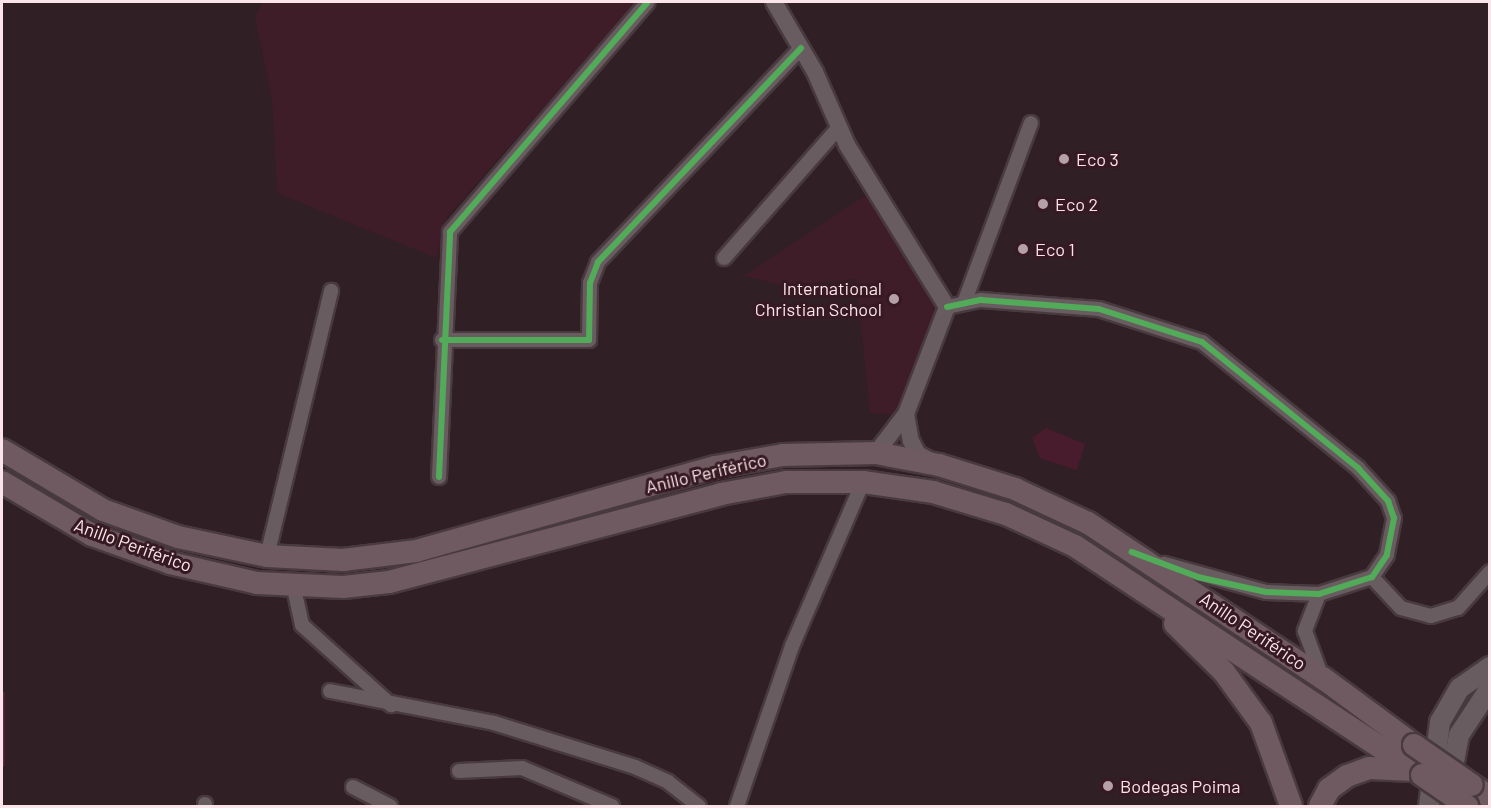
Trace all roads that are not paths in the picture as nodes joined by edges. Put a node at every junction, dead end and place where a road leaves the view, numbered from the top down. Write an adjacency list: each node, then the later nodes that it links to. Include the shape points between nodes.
1 (648, 2): 10 (street, via 458,217 446,249)
2 (774, 2): 3 (street)
3 (801, 48): 5 (street); 10 (street, via 598,262 590,283 589,340)
4 (1031, 123): 8 (street)
5 (839, 127): 6 (street); 9 (street)
6 (724, 258)
7 (331, 291): 19 (street)
8 (964, 303): 9 (street); 21 (street, via 1099,309 1202,342 1332,445 1388,501 1392,538)
9 (947, 307): 11 (street)
10 (442, 340): 15 (street)
11 (906, 414): 13 (street); 14 (street, via 918,454)
12 (2, 450): 19 (highway, Anillo Periférico, via 103,510 178,537)
13 (876, 453): 14 (highway, Anillo Periférico); 19 (highway, Anillo Periférico, via 783,455 715,467 416,551 343,560)
14 (939, 465): 18 (highway, Anillo Periférico, via 1015,489 1088,523)
15 (439, 477)
16 (2, 482): 22 (highway, Anillo Periférico, via 92,534 170,563 256,583)
17 (863, 482): 22 (highway, Anillo Periférico, via 786,482 721,494 389,582); 23 (highway, Anillo Periférico, via 933,492 1006,514 1075,546); 37 (street, via 792,646)
18 (1132, 552): 24 (street, via 1243,587); 26 (highway, Anillo Periférico)
19 (267, 556)
20 (1490, 572): 21 (street, via 1458,608 1431,616 1401,608)
21 (1372, 577): 24 (street)
22 (293, 584): 29 (street, via 302,625)
23 (1135, 586): 31 (highway, Anillo Periférico); 38 (highway, via 1224,672 1262,723)
24 (1319, 594): 26 (street, via 1305,632)
25 (1490, 667): 40 (main road, via 1460,688 1440,722)
26 (1324, 679): 33 (highway, Anillo Periférico, bridge)
27 (1490, 688): 41 (main road, via 1471,710 1454,748)
28 (330, 692): 29 (street)
29 (393, 706): 36 (street, via 494,723 635,767 668,782)
30 (459, 771): 35 (street, via 522,768)
31 (1418, 772): 33 (highway, Anillo Periférico, bridge); 39 (highway, via 1369,768 1347,776 1329,789)
32 (352, 787): 34 (street)
33 (1480, 794)
34 (390, 807)
35 (612, 807)
36 (699, 807)
37 (737, 807)
38 (1291, 807)
39 (1320, 807)
40 (1429, 807)
41 (1448, 807)

